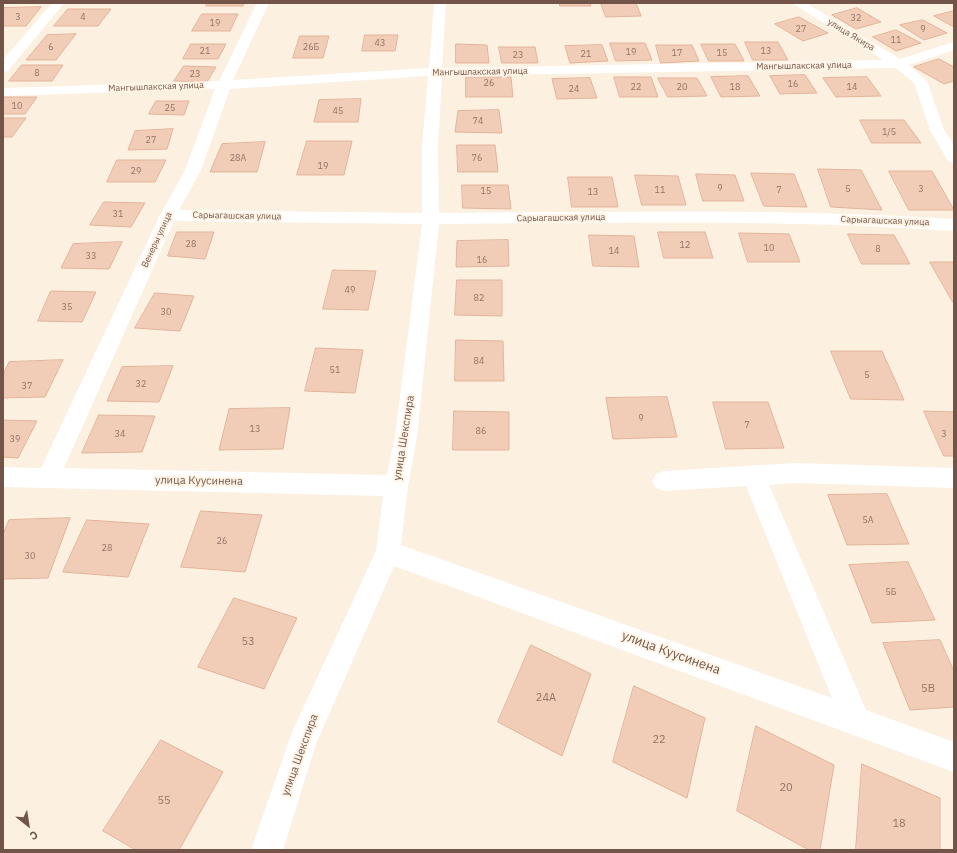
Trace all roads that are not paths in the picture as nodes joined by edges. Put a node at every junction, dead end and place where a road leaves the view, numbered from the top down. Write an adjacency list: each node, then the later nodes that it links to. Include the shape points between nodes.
1 (58, 3): 7 (street)
2 (263, 3): 9 (street, Венеры улица)
3 (440, 3): 8 (street, улица Шекспира)
4 (798, 3): 6 (street, улица Якира)
5 (954, 46): 6 (street, Мангышлакская улица)
6 (902, 66): 8 (street, Мангышлакская улица); 11 (street, улица Якира, via 920,81 943,128)
7 (3, 68)
8 (435, 72): 9 (street, Мангышлакская улица); 13 (street, улица Шекспира, via 430,146)
9 (224, 85): 10 (street, Мангышлакская улица); 12 (street, Венеры улица, via 193,170)
10 (3, 92)
11 (954, 158)
12 (168, 215): 13 (street, Сарыагашская улица); 17 (street, Венеры улица)
13 (430, 219): 14 (street, Сарыагашская улица, via 671,217 901,220); 20 (street, улица Шекспира, via 406,436)
14 (954, 224)
15 (753, 475): 18 (street, via 795,472); 19 (street); 22 (street)
16 (3, 477): 17 (street, улица Куусинена)
17 (48, 477): 20 (street, улица Куусинена)
18 (954, 478)
19 (664, 481)
20 (396, 486): 21 (street, улица Шекспира)
21 (388, 552): 22 (street, улица Куусинена); 24 (street, улица Шекспира, via 302,742)
22 (856, 722): 23 (street, улица Куусинена)
23 (954, 757)
24 (267, 850)

